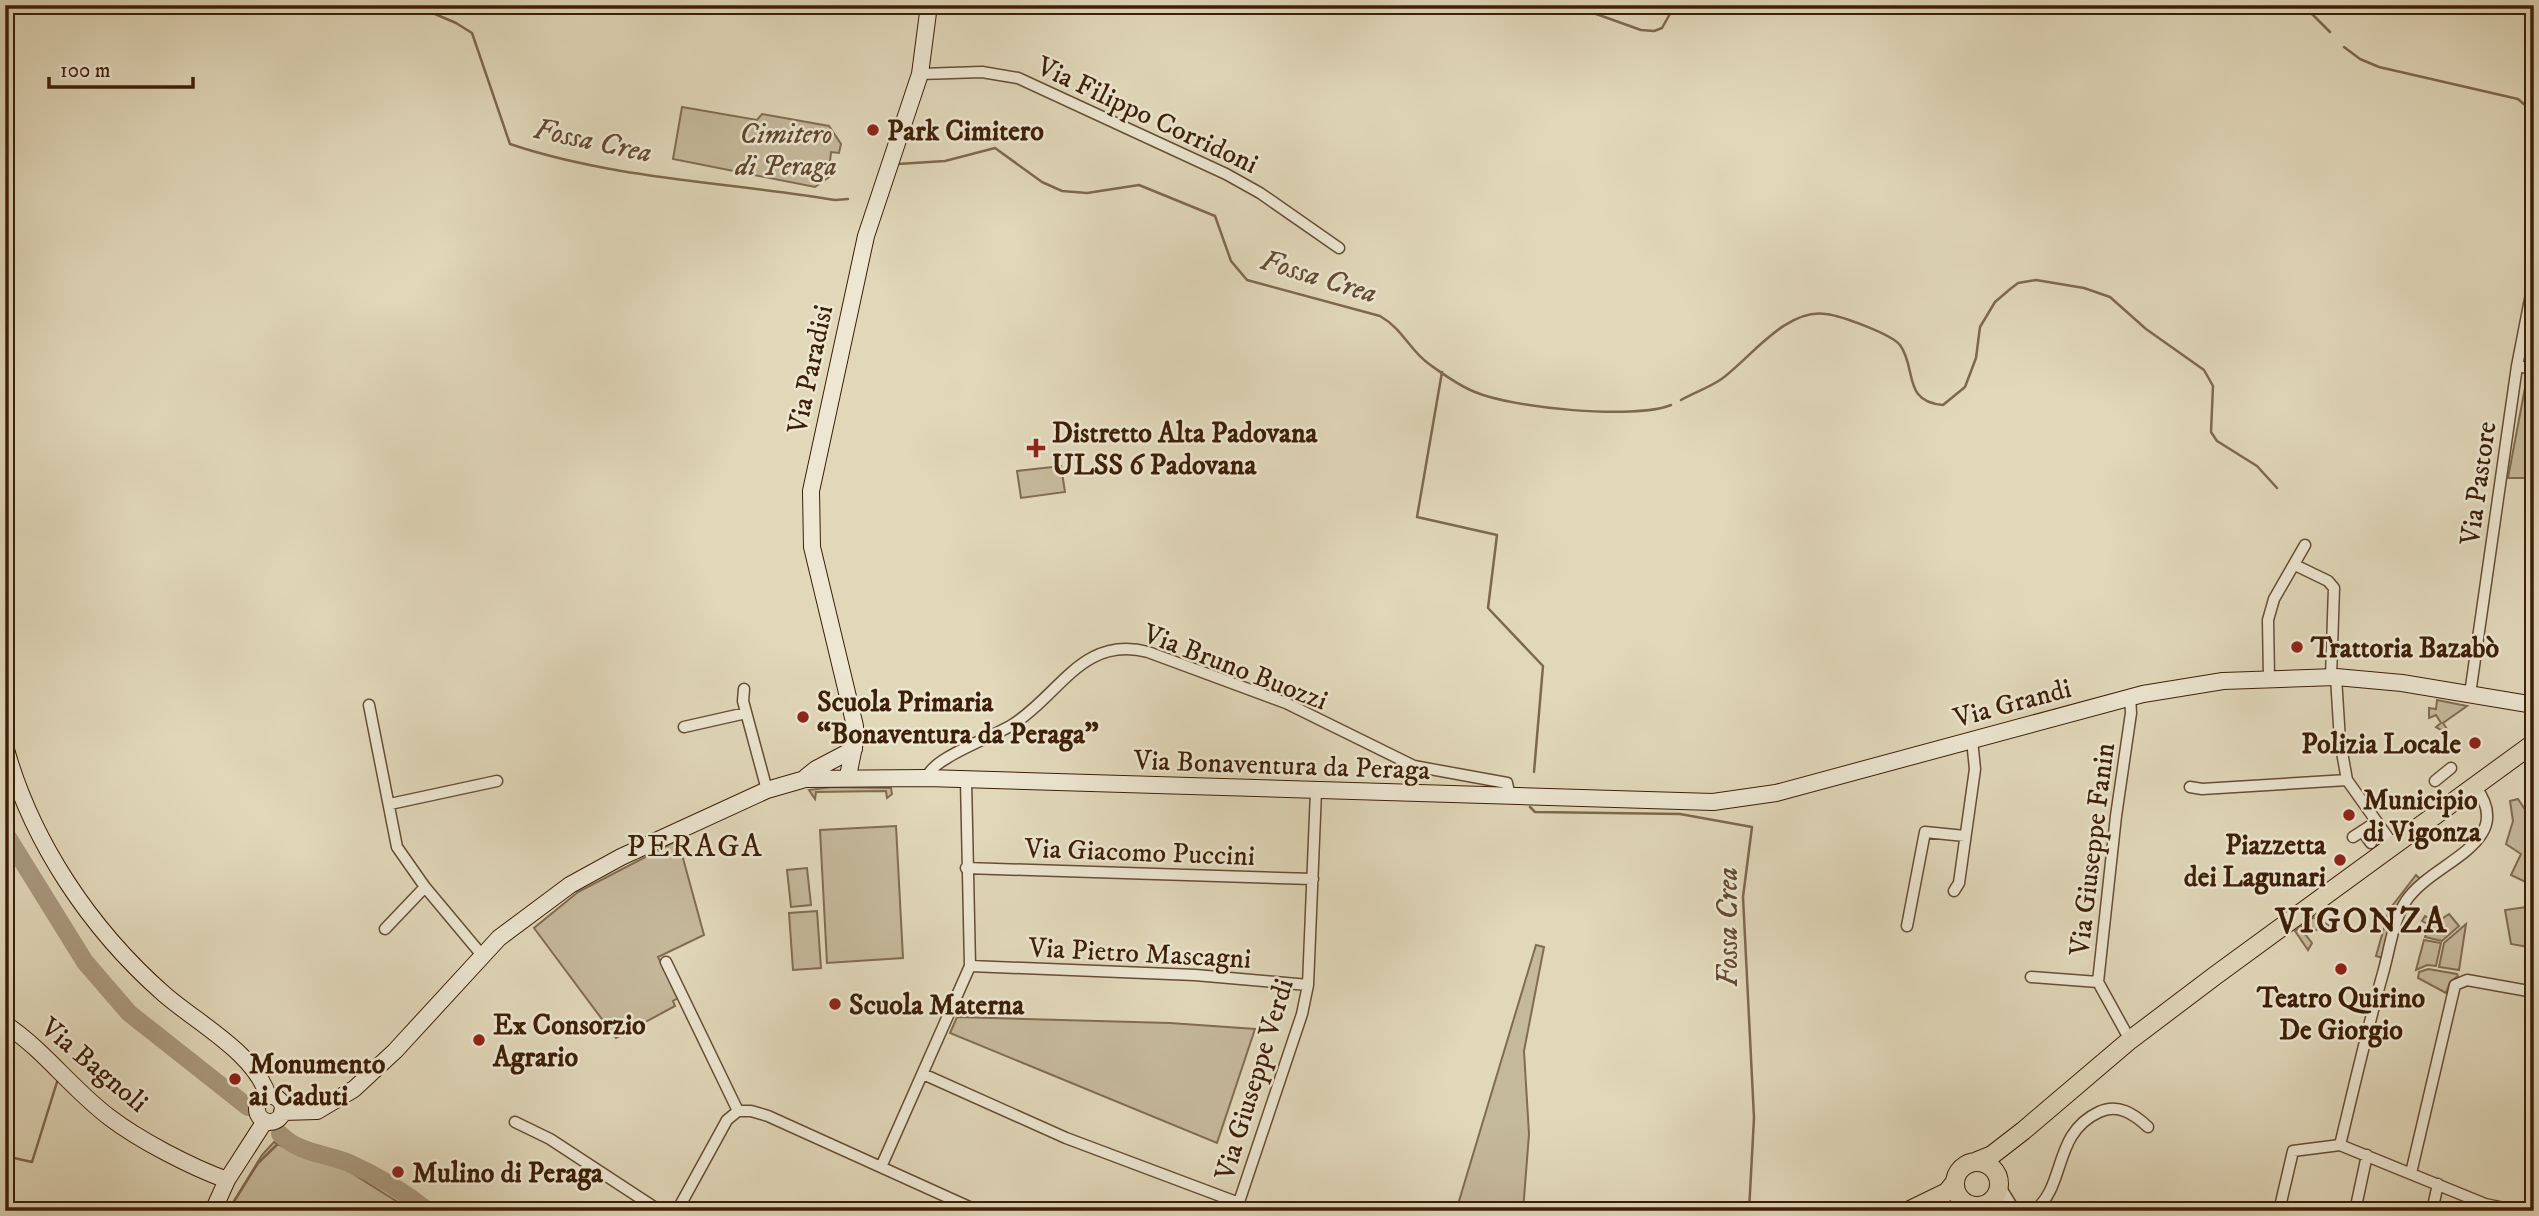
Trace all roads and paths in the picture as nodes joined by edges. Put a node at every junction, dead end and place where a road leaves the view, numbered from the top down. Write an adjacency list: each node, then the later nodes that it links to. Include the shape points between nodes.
1 (929, 5): 2 (main road, Via Paradisi)
2 (920, 74): 3 (street, Via Filippo Corridoni, via 982,72 1018,78 1226,174); 21 (main road, Via Paradisi, via 866,236 811,491 812,547 853,715)
3 (1339, 248)
4 (2534, 279): 5 (street, Via Pastore)
5 (2517, 366): 6 (street); 12 (street, Via Pastore)
6 (2534, 369)
7 (2305, 545): 8 (street)
8 (2295, 565): 9 (street, via 2334,588); 10 (street, via 2274,599 2268,620)
9 (2333, 677): 10 (main road, Via Grandi); 12 (main road, Via Grandi); 27 (street)
10 (2269, 679): 13 (main road, Via Grandi, via 2186,685)
11 (744, 688): 16 (street)
12 (2470, 694): 15 (main road, Via Grandi)
13 (2130, 697): 18 (main road, Via Grandi); 50 (street, Via Giuseppe Fanin, via 2132,713)
14 (369, 705): 35 (street)
15 (2532, 707)
16 (746, 713): 17 (street); 31 (street)
17 (684, 727)
18 (1972, 740): 34 (main road, Via Grandi, via 1744,800); 37 (street, via 1975,769)
19 (2534, 743): 29 (main road)
20 (5, 746): 56 (main road, via 44,843 88,911 163,993 251,1064)
21 (854, 748): 23 (main road, Via Paradisi); 25 (main road)
22 (2452, 768): 32 (street, via 2435,780)
23 (848, 776): 24 (main road, Via Bonaventura da Peraga); 25 (main road, Via Bonaventura da Peraga)
24 (928, 778): 26 (main road, Via Bonaventura da Peraga); 34 (street, Via Bruno Buozzi, via 938,761 1016,723 1087,659 1123,648 1148,652 1286,703 1414,766 1507,783)
25 (805, 779): 31 (main road, Via Bonaventura da Peraga)
26 (966, 780): 33 (main road, Via Bonaventura da Peraga); 40 (street)
27 (2347, 780): 30 (street); 39 (street)
28 (497, 781): 35 (street)
29 (2474, 786): 39 (main road); 63 (street, via 2487,807 2487,828 2429,877 2408,899 2397,920)
30 (2190, 787)
31 (767, 790): 46 (main road, Via Bonaventura da Peraga, via 585,876)
32 (2444, 790)
33 (1316, 791): 34 (main road, Via Bonaventura da Peraga); 41 (street, Via Giuseppe Verdi)
34 (1510, 796)
35 (390, 804): 42 (street, via 397,847)
36 (2362, 831): 38 (street)
37 (1965, 836): 43 (street); 44 (street, via 1925,832)
38 (2371, 844)
39 (2394, 846): 54 (main road)
40 (965, 868): 41 (street, Via Giacomo Puccini); 48 (street)
41 (1313, 879): 51 (street, Via Giuseppe Verdi)
42 (425, 887): 45 (street); 46 (street)
43 (1954, 891)
44 (1906, 926)
45 (385, 929)
46 (481, 954): 58 (main road, Via Bonaventura da Peraga, via 395,1051 354,1089 317,1111)
47 (666, 962): 57 (street)
48 (970, 966): 51 (street, Via Pietro Mascagni, via 1195,975); 55 (street)
49 (2031, 977): 50 (street)
50 (2098, 982): 54 (street, Via Giuseppe Fanin)
51 (1308, 985): 73 (street, Via Giuseppe Verdi)
52 (2534, 992): 67 (street, via 2467,980 2452,990)
53 (5, 1024): 68 (main road, Via Bagnoli, via 37,1048 107,1116)
54 (2130, 1040): 62 (main road)
55 (923, 1074): 66 (street); 73 (street)
56 (268, 1096): 58 (main road, via 279,1100); 59 (main road, via 257,1107)
57 (738, 1111): 66 (street, via 759,1113); 77 (street, via 727,1120)
58 (282, 1112): 59 (main road, via 274,1121)
59 (265, 1121): 68 (main road)
60 (515, 1122): 76 (street, via 550,1139)
61 (2148, 1127): 82 (street, via 2122,1110 2103,1110 2092,1116 2072,1133 2043,1202)
62 (2024, 1131): 65 (main road); 69 (main road, via 2002,1158)
63 (2340, 1145): 64 (street); 83 (street, via 2293,1151)
64 (2367, 1155): 67 (street); 84 (street)
65 (1977, 1161): 69 (main road, via 1989,1165); 70 (main road, via 1960,1170)
66 (881, 1167): 78 (street)
67 (2410, 1173): 71 (street)
68 (227, 1180): 75 (main road)
69 (1998, 1180): 74 (main road); 81 (street)
70 (1955, 1182): 72 (main road, via 1957,1194); 79 (main road, via 1947,1192)
71 (2438, 1184): 85 (street); 86 (street, via 2485,1204)
72 (1965, 1202): 74 (main road); 80 (main road)
73 (1237, 1207)
74 (1992, 1208)
75 (213, 1211)
76 (660, 1211)
77 (677, 1211)
78 (978, 1211)
79 (1908, 1211)
80 (1920, 1211)
81 (2015, 1211)
82 (2034, 1211)
83 (2279, 1211)
84 (2355, 1211)
85 (2432, 1211)
86 (2519, 1211)

